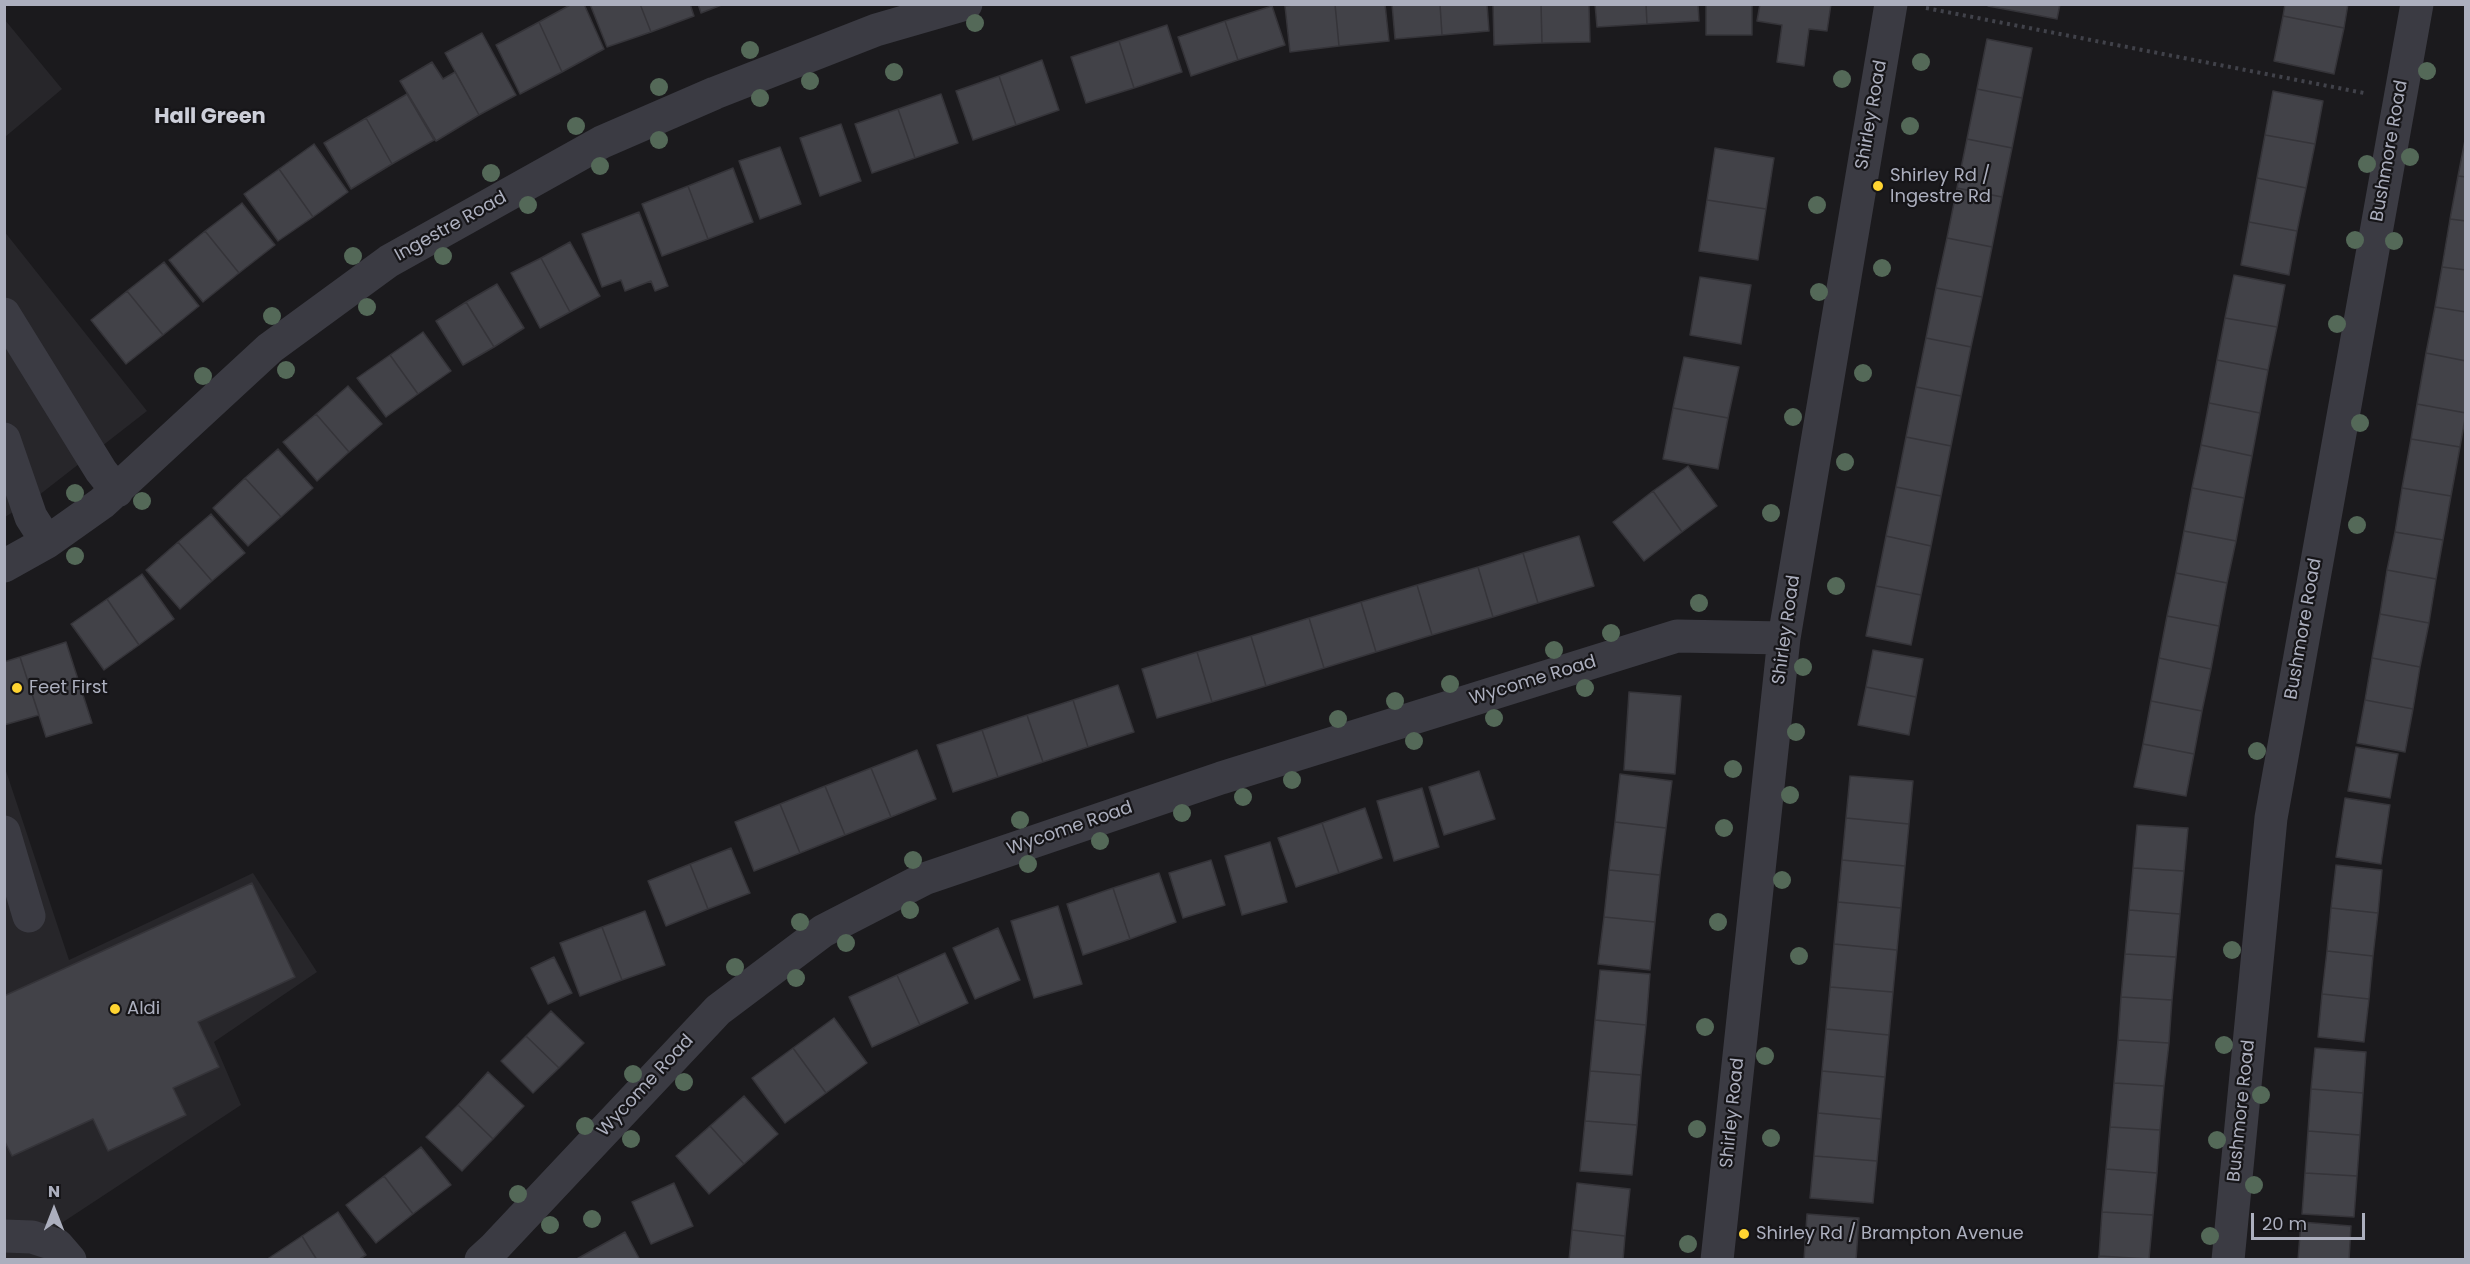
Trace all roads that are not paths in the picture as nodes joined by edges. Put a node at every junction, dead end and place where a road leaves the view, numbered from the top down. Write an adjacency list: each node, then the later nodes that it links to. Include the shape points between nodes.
1 (966, 4): 6 (street, Ingestre Road, via 876,30 602,142 389,261 270,348)
2 (2417, 4): 16 (street, Bushmore Road, via 2271,819)
3 (1905, 6): 9 (street, Shirley Road)
4 (4, 314): 6 (street)
5 (4, 439): 7 (street, via 31,517)
6 (117, 491): 7 (street, Ingestre Road)
7 (47, 542): 8 (street, Ingestre Road)
8 (4, 567)
9 (1784, 638): 14 (street, Wycome Road, via 1677,636 1221,777 924,879 823,931 718,1010); 15 (street, Shirley Road)
10 (4, 832): 11 (street)
11 (28, 915)
12 (4, 1236): 13 (street, via 57,1245)
13 (70, 1260)
14 (481, 1260)
15 (1717, 1260)
16 (2228, 1260)

